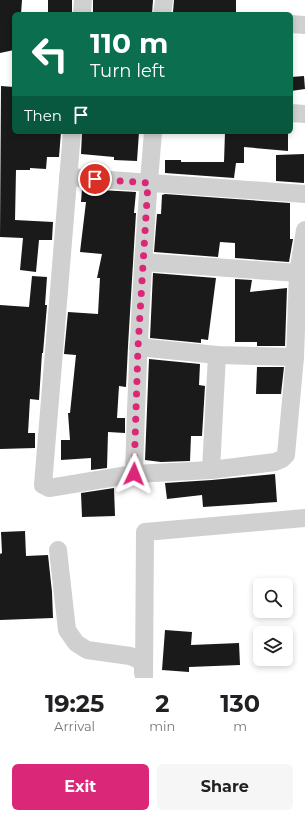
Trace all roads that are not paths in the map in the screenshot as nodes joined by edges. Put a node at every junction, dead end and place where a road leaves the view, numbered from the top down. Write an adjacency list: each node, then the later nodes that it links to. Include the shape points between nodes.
1 (83, 0): 3 (street)
2 (164, 0): 4 (street)
3 (82, 12)
4 (162, 12)
5 (293, 24): 6 (street)
6 (305, 25)
7 (293, 113): 8 (street)
8 (305, 114)
9 (72, 134): 11 (street)
10 (153, 134): 12 (street)
11 (68, 177): 12 (street); 21 (street, via 43,485 49,488)
12 (148, 183): 13 (street); 15 (street)
13 (305, 194)
14 (305, 230): 16 (street)
15 (143, 262): 16 (street); 17 (street)
16 (298, 273): 19 (street)
17 (138, 347): 18 (street); 21 (street)
18 (217, 355): 19 (street); 20 (street)
19 (295, 357): 20 (street, via 286,455 275,462)
20 (211, 470): 21 (street)
21 (134, 474)
22 (305, 518): 24 (street, via 145,532)
23 (58, 550): 24 (street, via 67,630 76,643 88,650 137,659 143,664)
24 (144, 678)

